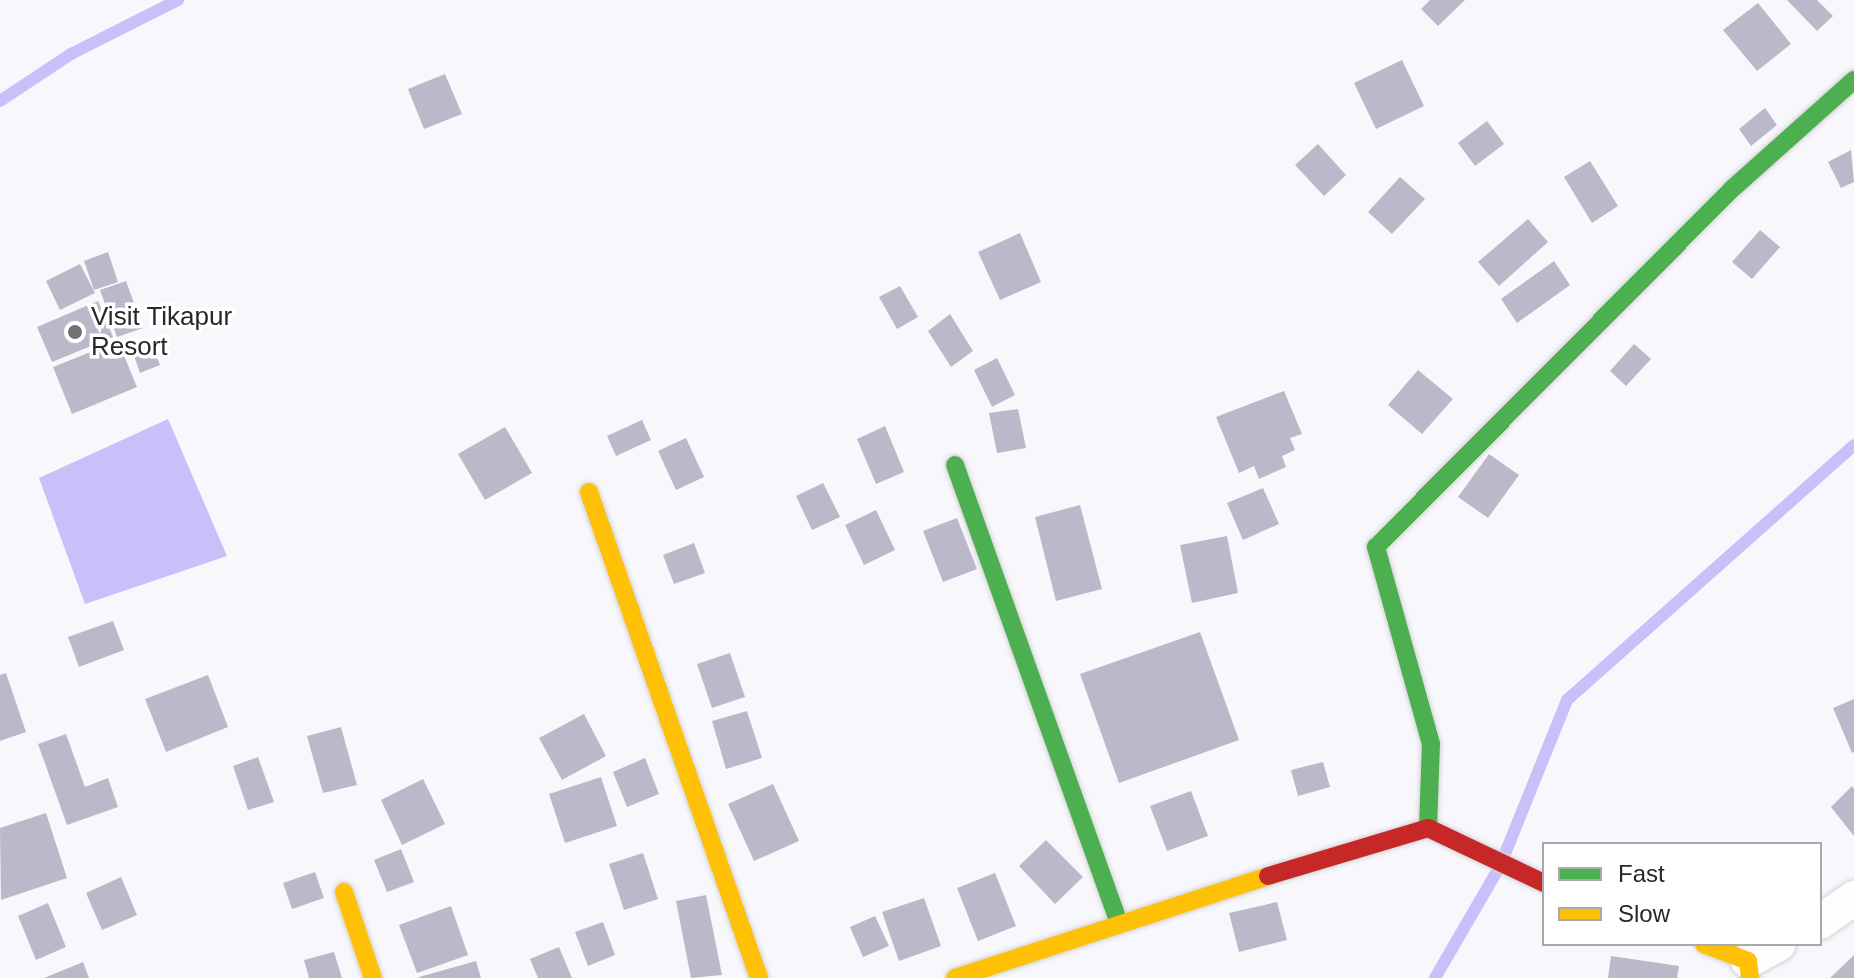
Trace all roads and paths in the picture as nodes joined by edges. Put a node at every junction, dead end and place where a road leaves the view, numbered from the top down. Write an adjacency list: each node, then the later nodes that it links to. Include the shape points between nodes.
1 (1854, 80): 4 (street, via 1732,189 1376,547 1431,744)
2 (955, 465): 8 (street)
3 (589, 492): 14 (street)
4 (1428, 828): 5 (street); 8 (street)
5 (1542, 882)
6 (344, 892): 13 (street)
7 (1854, 898): 9 (street)
8 (1118, 920): 15 (street)
9 (1822, 921)
10 (1708, 946): 12 (street)
11 (1777, 946): 12 (street)
12 (1749, 969)
13 (373, 978)
14 (759, 978)
15 (955, 978)

